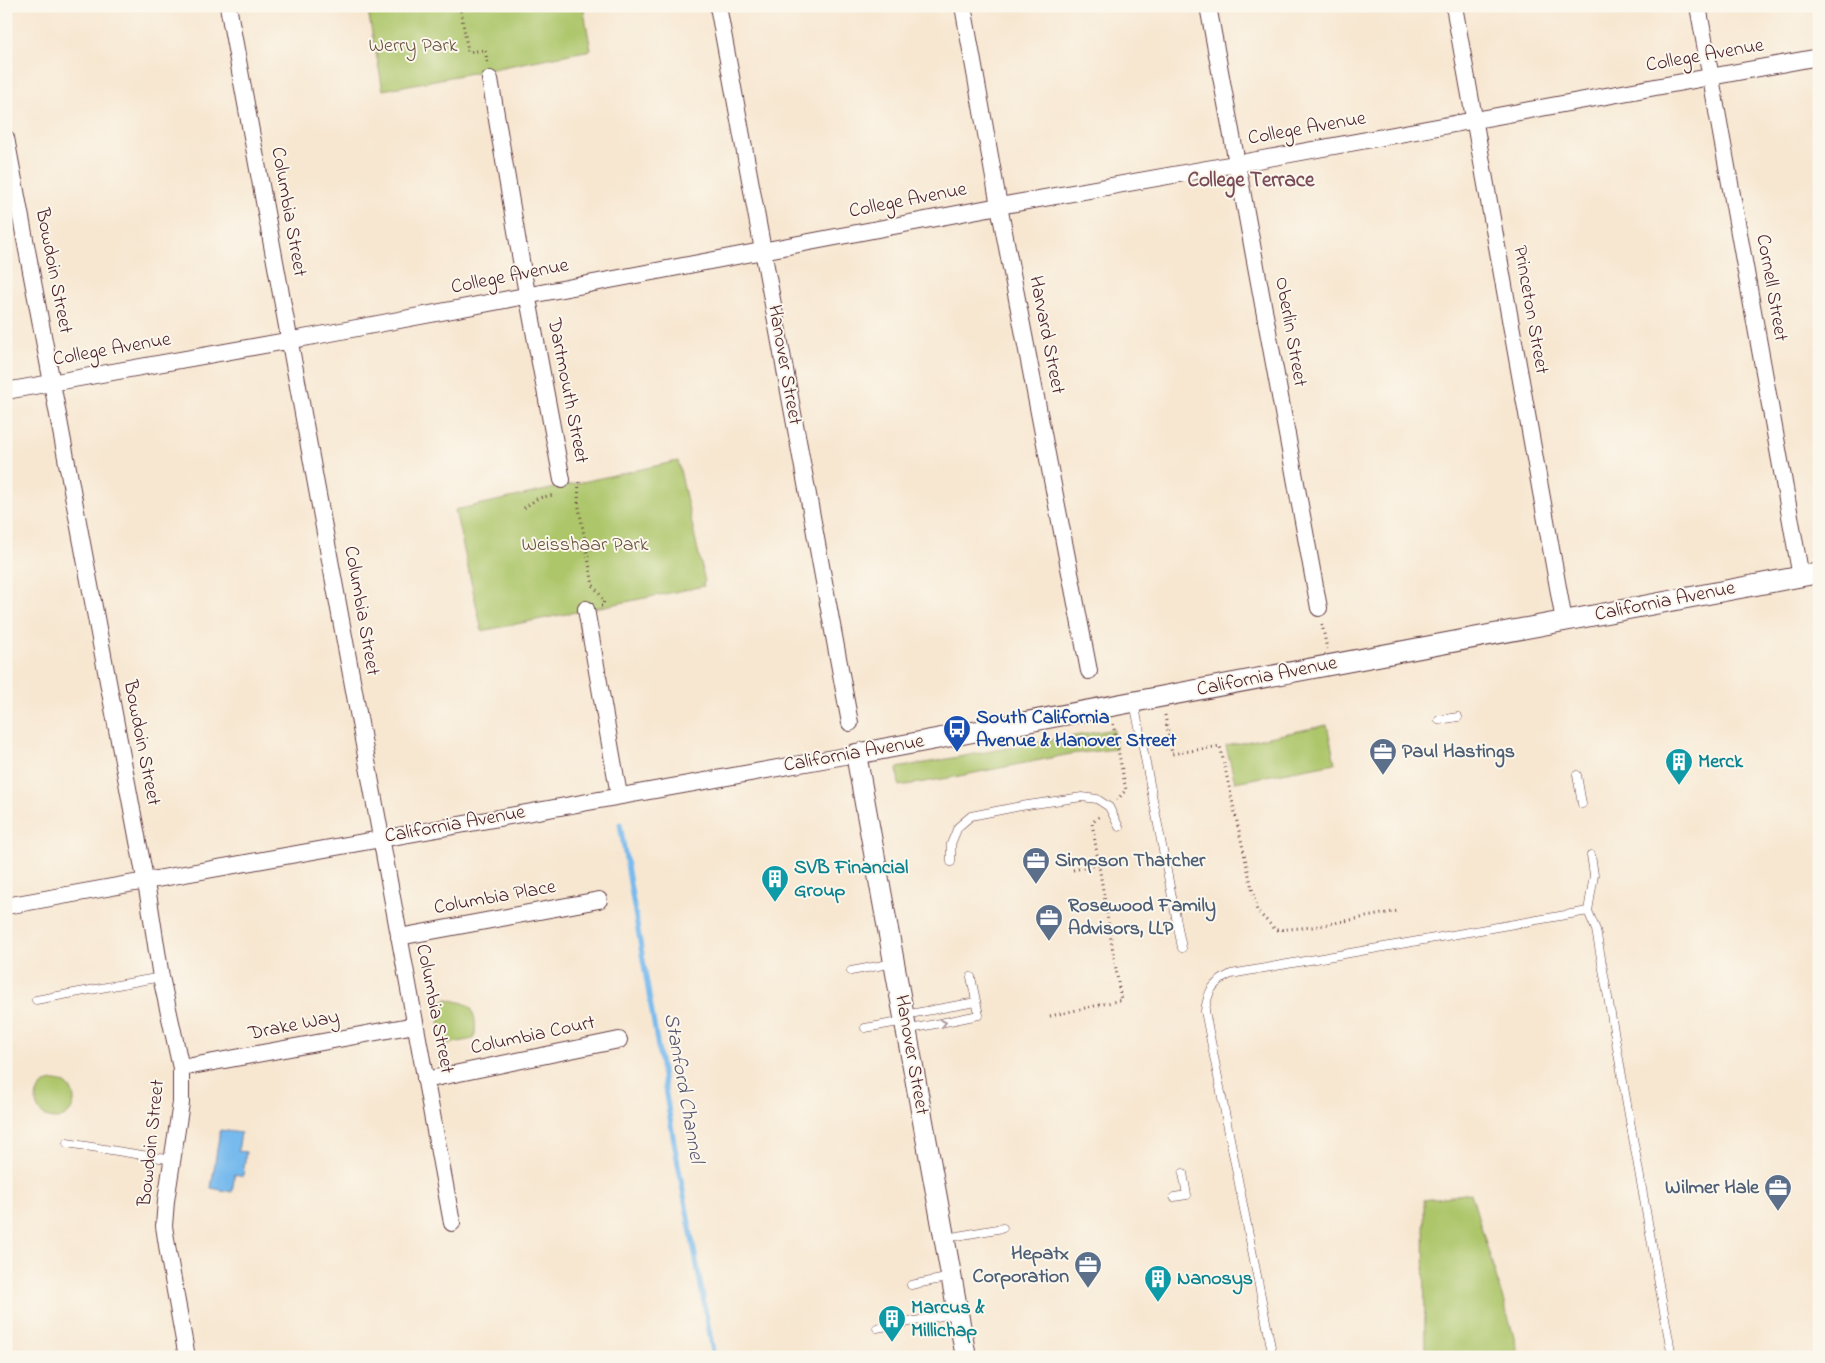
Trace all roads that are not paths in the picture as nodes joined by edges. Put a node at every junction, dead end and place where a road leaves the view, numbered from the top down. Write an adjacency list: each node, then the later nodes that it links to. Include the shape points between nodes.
1 (228, 6): 16 (street, Columbia Street)
2 (718, 6): 14 (street, Hanover Street)
3 (962, 6): 13 (street, Harvard Street)
4 (1208, 6): 12 (street, Oberlin Street)
5 (1454, 6): 10 (street, Princeton Street)
6 (1698, 6): 8 (street, Cornell Street)
7 (1819, 57): 8 (street, College Avenue)
8 (1711, 76): 10 (street, College Avenue); 20 (street, Cornell Street)
9 (490, 79): 15 (street, Dartmouth Street)
10 (1475, 120): 12 (street, College Avenue); 23 (street, Princeton Street)
11 (6, 138): 17 (street, Bowdoin Street)
12 (1237, 164): 13 (street, College Avenue); 21 (street, Oberlin Street)
13 (999, 206): 14 (street, College Avenue); 24 (street, Harvard Street)
14 (763, 251): 15 (street, College Avenue); 28 (street, Hanover Street)
15 (527, 295): 16 (street, College Avenue); 19 (street, Dartmouth Street)
16 (290, 340): 17 (street, College Avenue); 34 (street, Columbia Street)
17 (52, 382): 18 (street, College Avenue); 37 (street, Bowdoin Street)
18 (6, 391)
19 (565, 488)
20 (1810, 575): 23 (street, California Avenue)
21 (1319, 608)
22 (586, 609): 31 (street)
23 (1564, 622): 25 (street, California Avenue)
24 (1089, 671)
25 (1134, 702): 29 (street, California Avenue); 42 (lane)
26 (1458, 717): 27 (lane)
27 (1439, 720)
28 (850, 723)
29 (856, 754): 31 (street, California Avenue); 43 (street, Hanover Street)
30 (1576, 775): 32 (lane)
31 (619, 795): 34 (street, California Avenue)
32 (1582, 804)
33 (1119, 827): 36 (lane, via 1109,807 1097,799 1082,797 971,816 958,827 951,844)
34 (382, 838): 37 (street, California Avenue); 41 (street, Columbia Street)
35 (1591, 855): 40 (lane, via 1594,875)
36 (951, 862)
37 (145, 881): 39 (street, California Avenue); 45 (street, Bowdoin Street)
38 (599, 900): 41 (street, Columbia Place)
39 (6, 906)
40 (1588, 910): 68 (lane, via 1232,974 1214,985 1207,996 1205,1011); 69 (lane, via 1596,930)
41 (399, 937): 50 (street, Columbia Street)
42 (1182, 948)
43 (894, 963): 44 (lane); 49 (street, Hanover Street)
44 (852, 971)
45 (161, 976): 47 (lane); 53 (street, Bowdoin Street)
46 (971, 977): 48 (lane)
47 (36, 1000)
48 (976, 1002): 49 (lane); 49 (lane, one-way to 48, via 979,1015)
49 (905, 1022): 51 (lane); 61 (street, Hanover Street)
50 (415, 1025): 53 (street, Drake Way); 54 (street, Columbia Street)
51 (865, 1028)
52 (619, 1040): 54 (street, Columbia Court)
53 (181, 1068): 56 (street, Bowdoin Street, via 181,1103)
54 (425, 1080): 59 (street, Columbia Street)
55 (67, 1143): 56 (lane)
56 (174, 1160): 66 (street, Bowdoin Street, via 164,1226)
57 (1183, 1174): 58 (lane, via 1187,1195)
58 (1174, 1197)
59 (452, 1223)
60 (1003, 1228): 61 (lane)
61 (944, 1239): 62 (street, Hanover Street)
62 (951, 1277): 63 (lane); 64 (street, Hanover Street)
63 (911, 1285)
64 (958, 1313): 65 (lane); 67 (street, Hanover Street)
65 (877, 1328)
66 (187, 1357)
67 (966, 1357)
68 (1273, 1357)
69 (1672, 1357)

